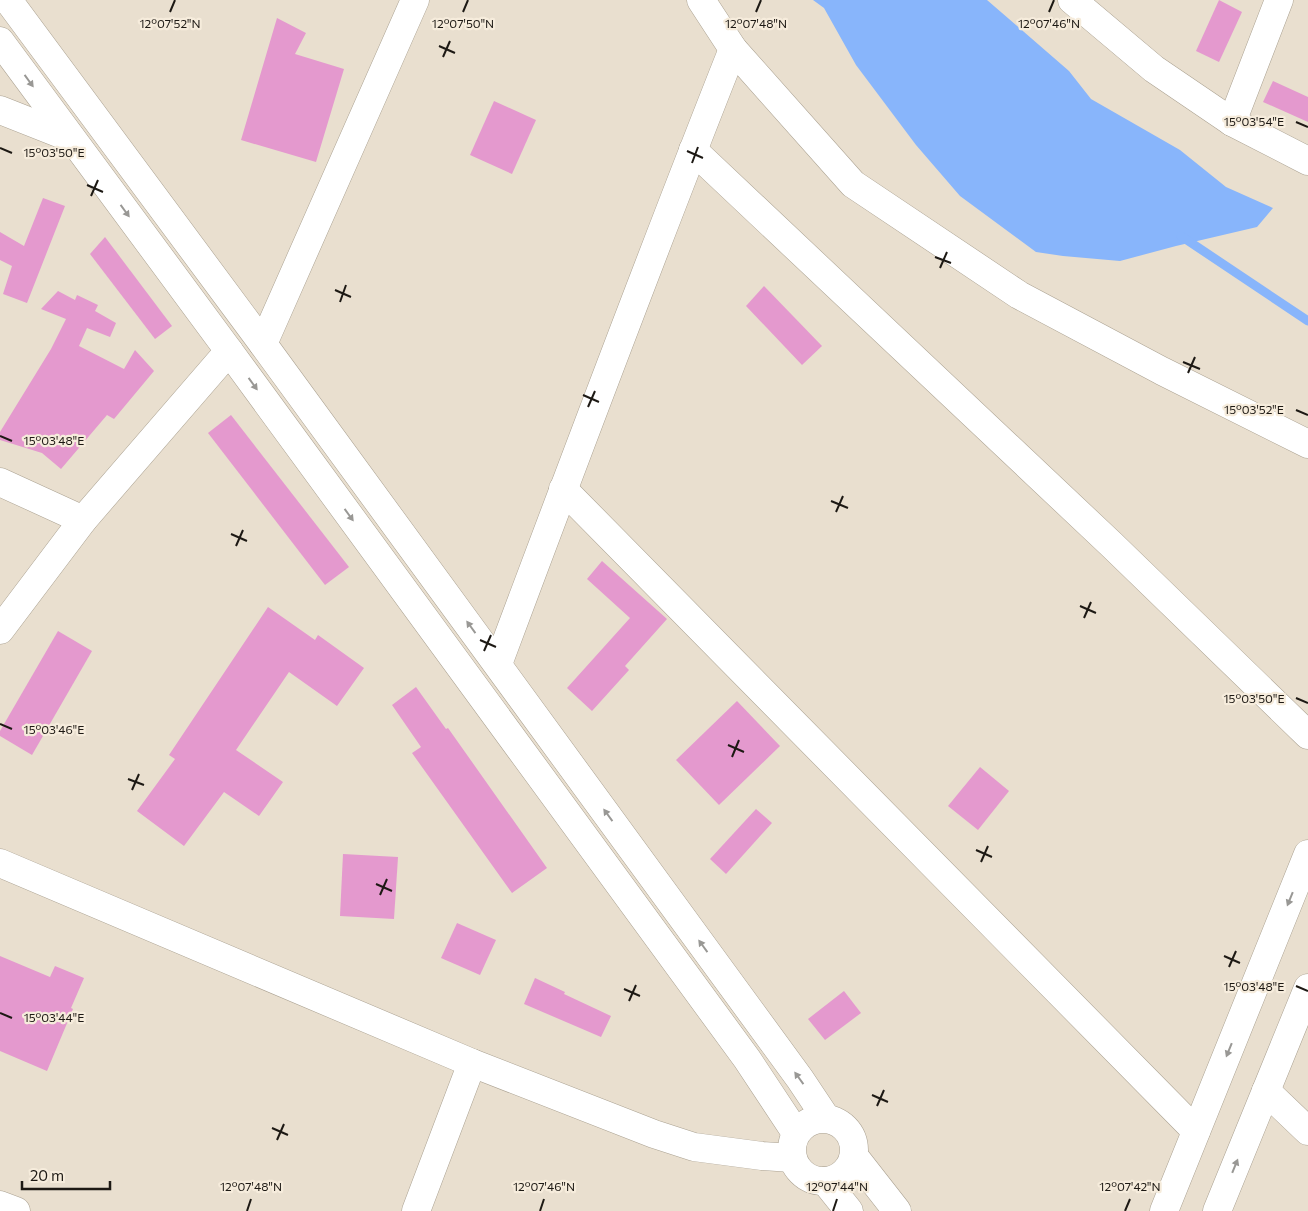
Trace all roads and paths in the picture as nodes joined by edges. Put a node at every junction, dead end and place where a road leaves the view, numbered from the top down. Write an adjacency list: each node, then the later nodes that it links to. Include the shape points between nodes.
1 (8, 0): 13 (street)
2 (415, 0): 13 (street)
3 (701, 0): 7 (street)
4 (1072, 0): 9 (street, via 1154,70)
5 (1279, 0): 9 (street)
6 (0, 41): 10 (street, one-way to 10)
7 (733, 49): 11 (street); 15 (street, via 853,184 1019,295)
8 (0, 110): 10 (street)
9 (1232, 122): 12 (street)
10 (71, 138): 14 (street, one-way to 14)
11 (693, 150): 17 (street); 21 (street, via 1112,545)
12 (1308, 161)
13 (263, 344): 20 (street, one-way to 13)
14 (229, 351): 18 (street); 30 (street, one-way to 30, via 746,1059)
15 (1308, 444)
16 (0, 482): 18 (street)
17 (563, 490): 20 (street); 28 (street)
18 (83, 520): 19 (street)
19 (0, 630)
20 (498, 664): 27 (street, one-way to 20)
21 (1308, 735)
22 (1308, 854): 28 (street, one-way to 28)
23 (0, 863): 25 (street)
24 (1308, 988): 26 (street)
25 (472, 1063): 30 (street, via 694,1147 762,1156); 35 (street)
26 (1266, 1091): 29 (street); 39 (street, one-way to 26)
27 (826, 1118): 30 (street, via 814,1119 804,1125); 31 (street, via 835,1120 849,1131 855,1147)
28 (1196, 1131): 38 (street)
29 (1308, 1131)
30 (794, 1146): 32 (street, via 797,1168 805,1176)
31 (854, 1156): 32 (street, via 838,1178); 37 (street)
32 (825, 1181): 36 (street)
33 (0, 1205): 34 (street)
34 (16, 1211)
35 (416, 1211)
36 (849, 1211)
37 (897, 1211)
38 (1164, 1211)
39 (1217, 1211)

